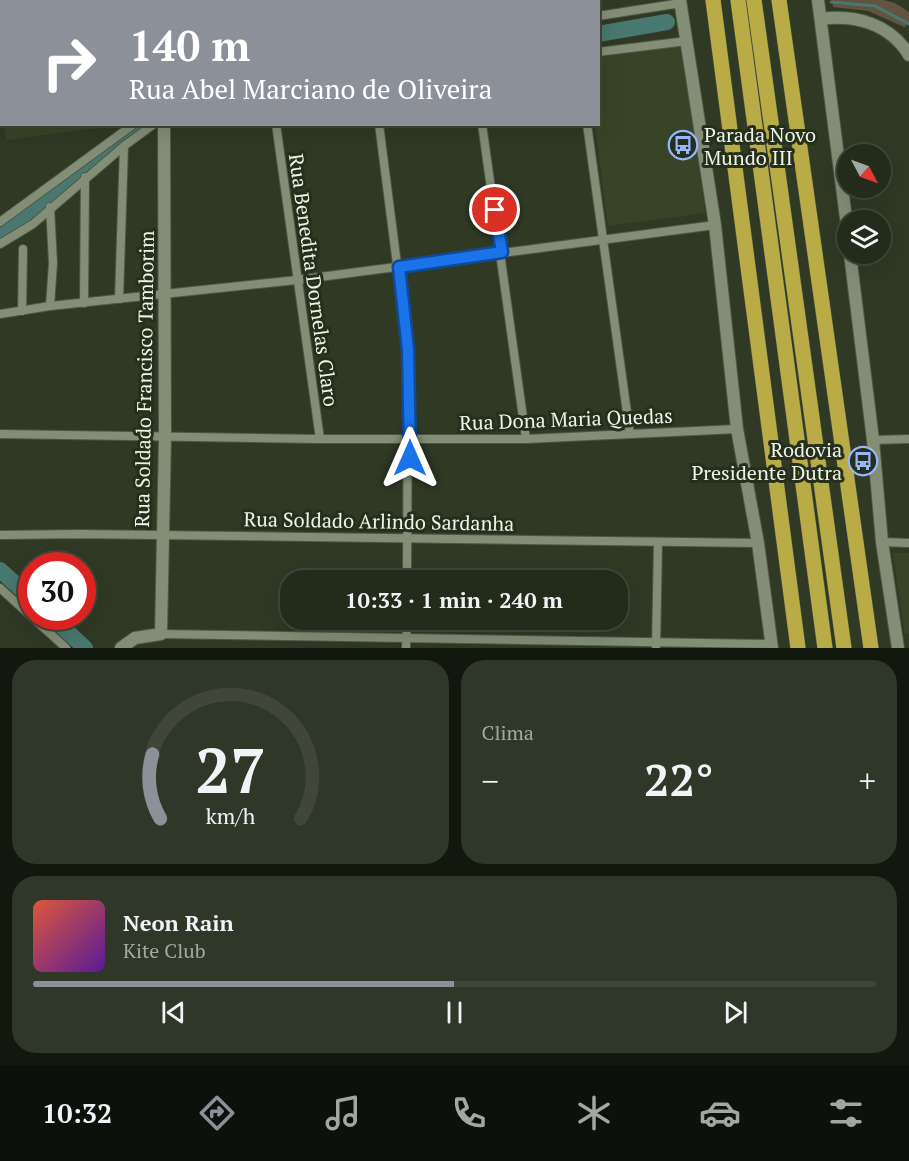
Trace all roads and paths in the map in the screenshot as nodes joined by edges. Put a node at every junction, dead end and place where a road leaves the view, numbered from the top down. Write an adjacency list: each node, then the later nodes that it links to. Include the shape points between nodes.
1 (713, 0): 65 (highway)
2 (738, 0): 66 (highway)
3 (753, 0): 67 (highway)
4 (779, 0): 68 (highway)
5 (818, 0): 8 (street)
6 (681, 1): 7 (street); 9 (street)
7 (600, 16)
8 (821, 20): 10 (street, via 867,21); 22 (street)
9 (687, 40): 11 (street); 24 (street)
10 (907, 47)
11 (600, 52)
12 (131, 126): 23 (street)
13 (151, 126): 19 (street)
14 (164, 126): 32 (street, Rua Soldado Francisco Tamborim)
15 (276, 126): 31 (street, Rua Benedita Dornelas Claro)
16 (379, 126): 30 (street)
17 (482, 126): 28 (street)
18 (587, 126): 25 (street)
19 (124, 146): 20 (street); 33 (street)
20 (85, 177): 21 (street); 34 (street)
21 (50, 207): 26 (street, via 33,224); 35 (street)
22 (845, 210)
23 (0, 222)
24 (715, 225): 25 (street); 38 (street)
25 (603, 240): 28 (street); 40 (street)
26 (0, 244)
27 (23, 249): 36 (street)
28 (502, 252): 30 (street); 44 (street)
29 (851, 264): 46 (street)
30 (399, 267): 31 (street); 43 (street, via 408,350)
31 (297, 280): 32 (street); 42 (street, Rua Benedita Dornelas Claro)
32 (165, 296): 33 (street); 41 (street, Rua Soldado Francisco Tamborim)
33 (119, 299): 34 (street)
34 (84, 303): 35 (street)
35 (50, 306): 36 (street)
36 (22, 311): 37 (street)
37 (0, 314)
38 (737, 429): 40 (street, Rua Dona Maria Quedas); 52 (street)
39 (0, 434): 41 (street, Rua Dona Maria Quedas)
40 (630, 434): 44 (street, Rua Dona Maria Quedas)
41 (165, 437): 42 (street, Rua Dona Maria Quedas); 48 (street, Rua Soldado Francisco Tamborim)
42 (320, 439): 43 (street, Rua Dona Maria Quedas)
43 (410, 439): 44 (street, Rua Dona Maria Quedas); 49 (street)
44 (526, 439)
45 (909, 439): 46 (street)
46 (873, 440): 51 (street)
47 (0, 535): 48 (street, Rua Soldado Arlindo Sardanha)
48 (161, 535): 49 (street, Rua Soldado Arlindo Sardanha); 57 (street, Rua Soldado Francisco Tamborim)
49 (408, 538): 50 (street, Rua Soldado Arlindo Sardanha); 54 (street)
50 (658, 542): 52 (street, Rua Soldado Arlindo Sardanha); 59 (street)
51 (882, 542): 53 (street); 60 (street)
52 (758, 543): 61 (street)
53 (909, 543)
54 (407, 570)
55 (0, 588): 62 (street)
56 (406, 630): 58 (street)
57 (161, 634): 58 (street); 63 (street, via 135,638)
58 (406, 637): 59 (street); 64 (street)
59 (656, 644): 61 (street)
60 (902, 645)
61 (772, 646)
62 (66, 648)
63 (121, 648)
64 (406, 648)
65 (798, 648)
66 (825, 648)
67 (844, 648)
68 (871, 648)

